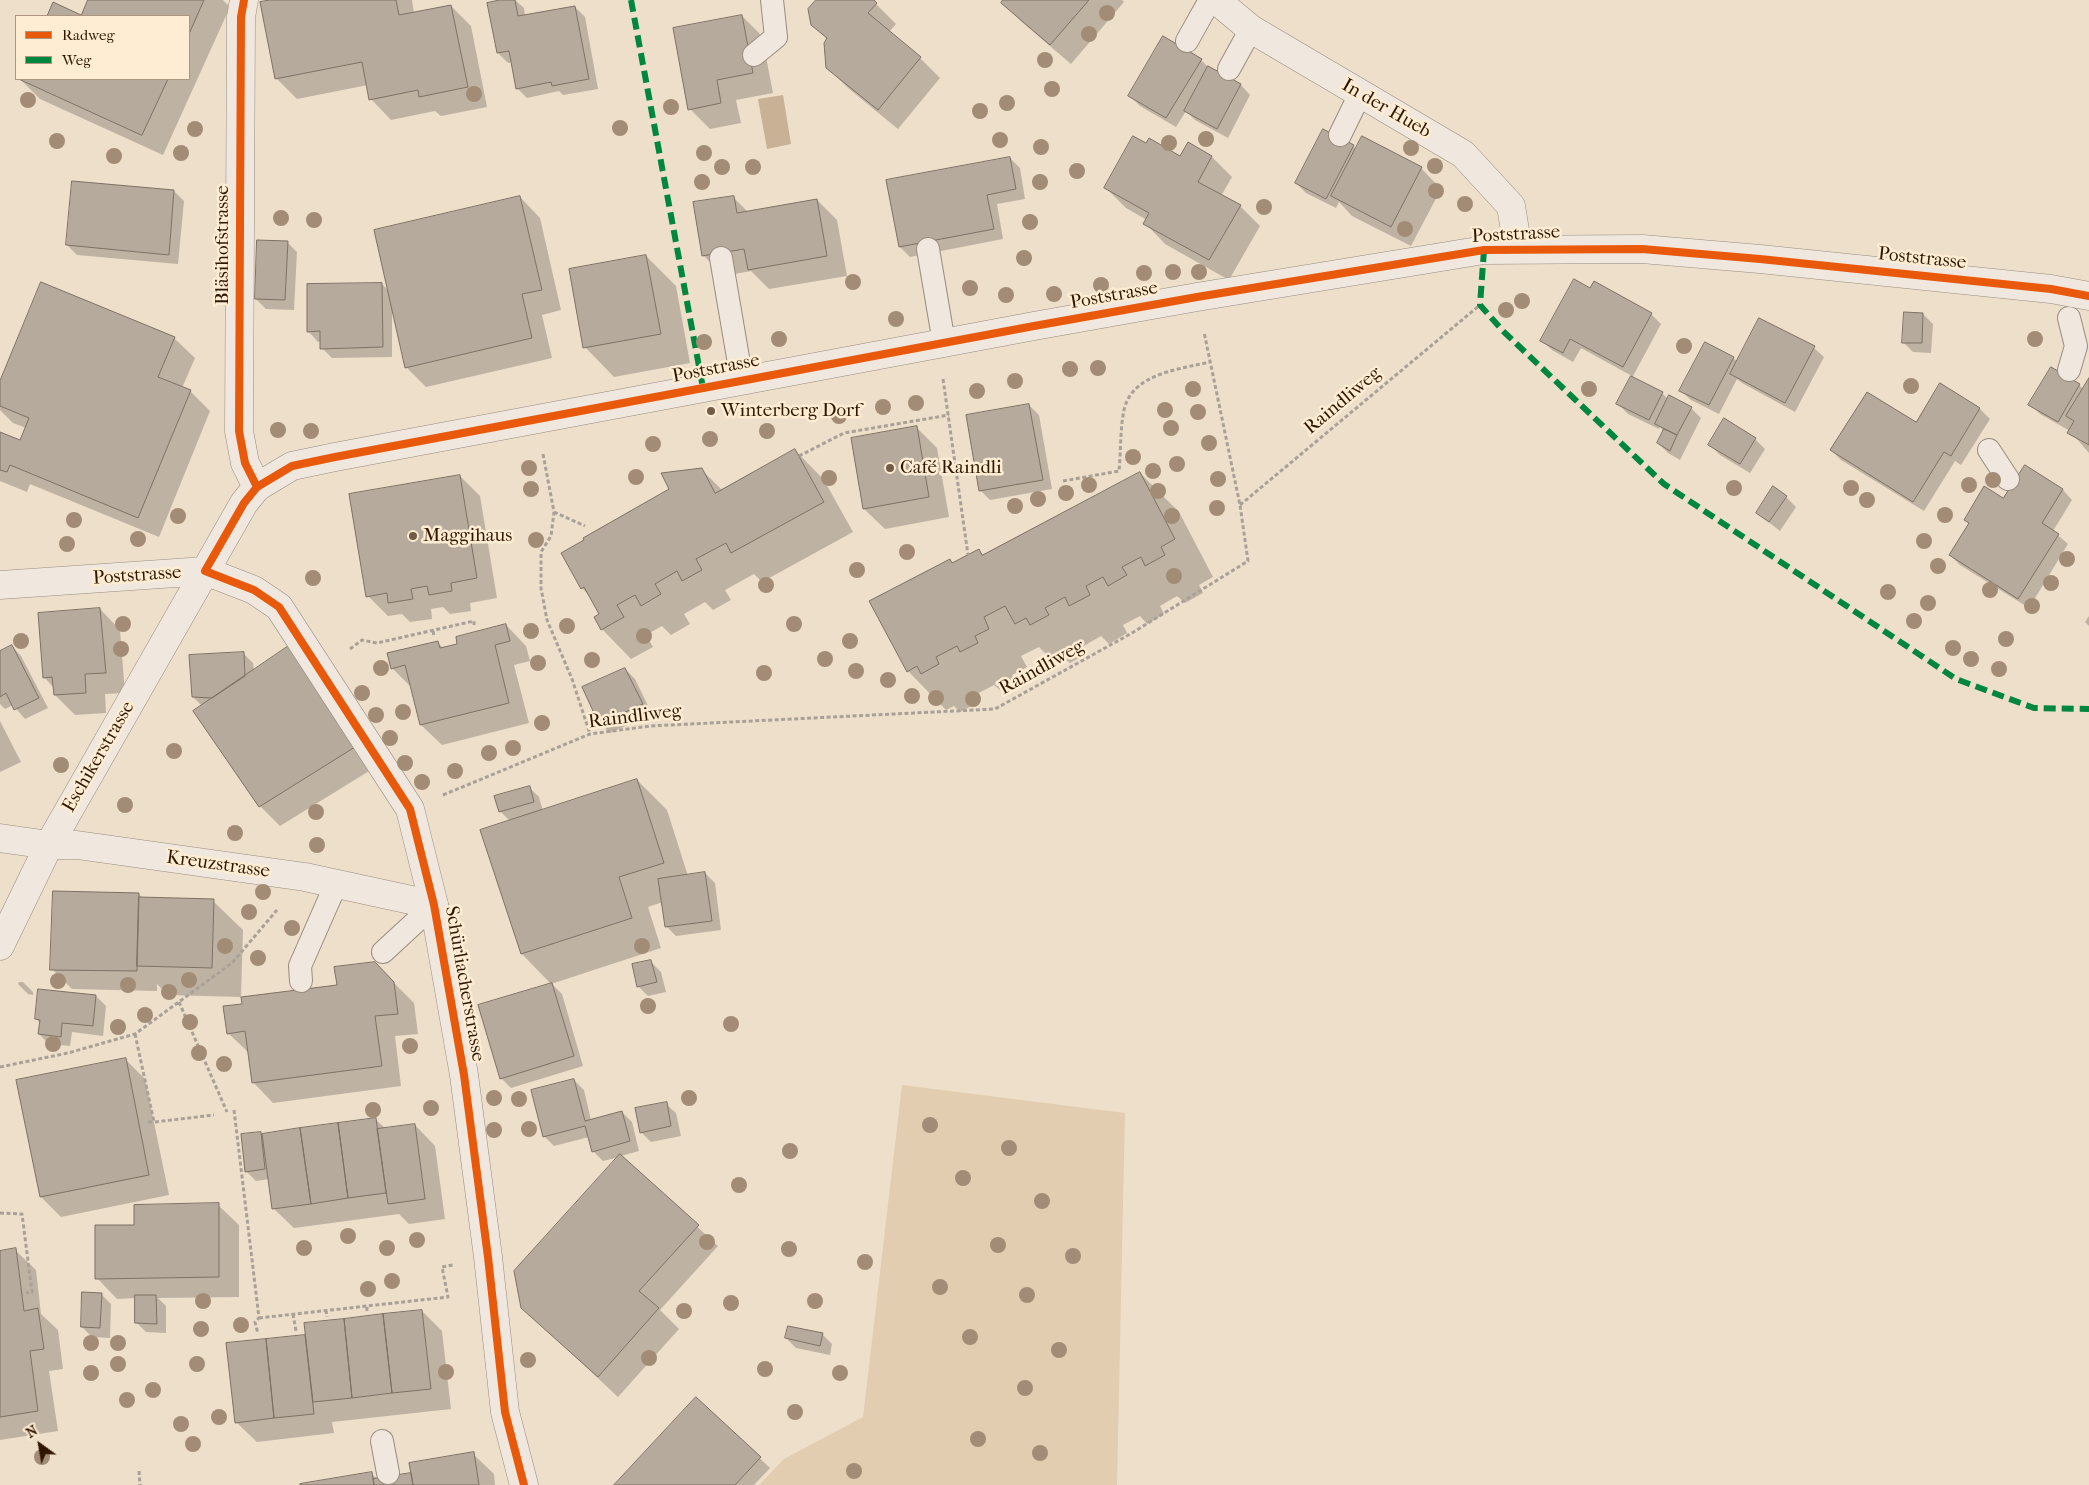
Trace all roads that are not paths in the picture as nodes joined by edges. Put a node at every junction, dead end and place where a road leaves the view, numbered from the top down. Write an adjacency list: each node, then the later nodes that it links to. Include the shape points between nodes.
1 (244, 0): 21 (street, Bläsihofstrasse, via 241,17 239,431 245,463)
2 (772, 0): 7 (lane, via 776,38)
3 (1210, 0): 6 (lane)
4 (1216, 0): 5 (street, In der Hueb)
5 (1251, 29): 8 (lane); 9 (street, In der Hueb)
6 (1188, 41)
7 (754, 55)
8 (1229, 69)
9 (1360, 94): 10 (lane); 12 (street, In der Hueb, via 1463,154 1511,206)
10 (1340, 135)
11 (928, 248): 16 (lane)
12 (1518, 249): 14 (street, Poststrasse, via 1662,250 2051,289); 16 (street, Poststrasse, via 1484,250)
13 (722, 258): 18 (lane)
14 (2089, 296)
15 (2069, 318): 17 (lane, via 2076,346)
16 (941, 343): 18 (street, Poststrasse)
17 (2069, 370)
18 (742, 381): 21 (street, Poststrasse, via 292,466)
19 (1989, 450): 20 (lane)
20 (2008, 479)
21 (257, 487): 22 (street, Poststrasse, via 244,502)
22 (205, 571): 23 (street, Poststrasse); 25 (street, Eschikerstrasse); 27 (street, Schürliacherstrasse, via 254,590 280,607 410,809)
23 (0, 585)
24 (0, 838): 25 (street, Kreuzstrasse)
25 (49, 845): 26 (street, Kreuzstrasse, via 77,845); 28 (street, Eschikerstrasse)
26 (336, 884): 27 (street, Kreuzstrasse); 30 (lane, via 300,966)
27 (434, 905): 29 (lane); 33 (street, Schürliacherstrasse, via 464,1075 504,1412)
28 (0, 946)
29 (383, 952)
30 (301, 981)
31 (382, 1441): 32 (lane)
32 (388, 1473)
33 (524, 1485)

